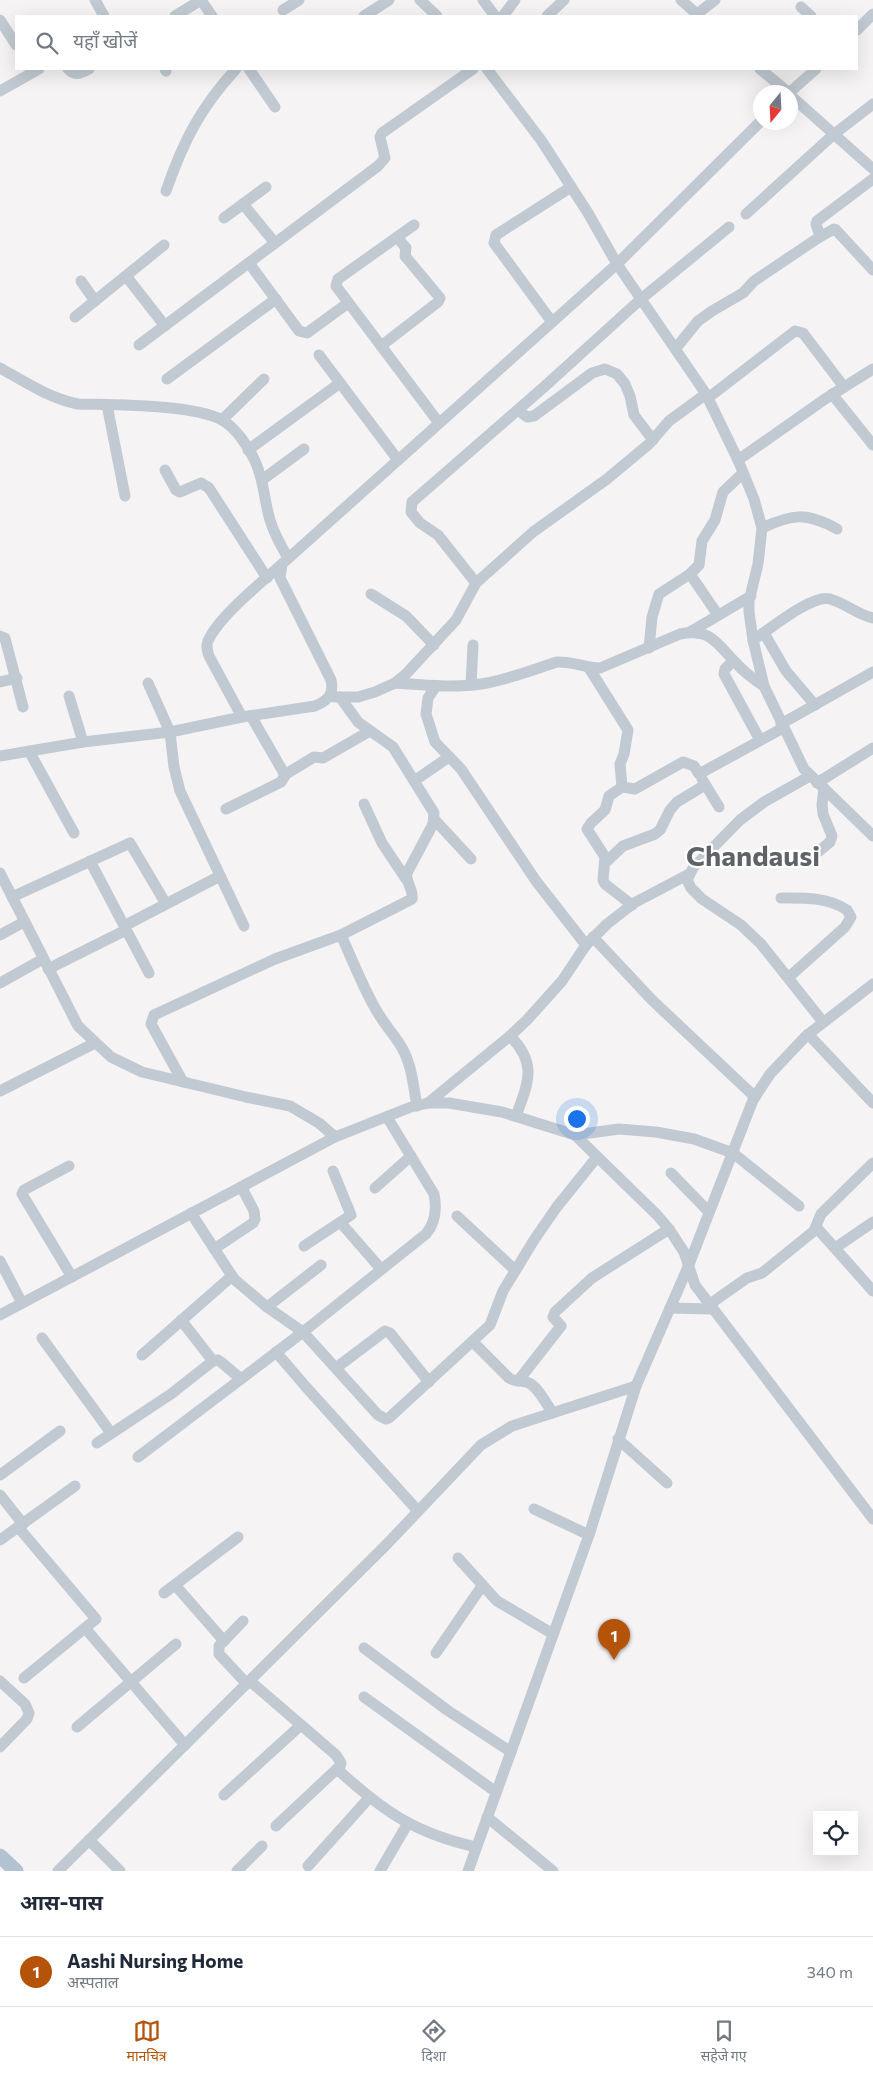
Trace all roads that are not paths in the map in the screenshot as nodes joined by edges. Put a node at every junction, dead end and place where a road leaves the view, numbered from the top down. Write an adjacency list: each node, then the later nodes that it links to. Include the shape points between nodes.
1 (96, 0): 14 (street)
2 (201, 0): 15 (street); 16 (street)
3 (299, 0): 12 (street)
4 (388, 0): 17 (street)
5 (421, 0): 18 (street)
6 (483, 0): 19 (street)
7 (515, 0): 20 (street)
8 (564, 0): 21 (street)
9 (681, 0): 22 (street)
10 (715, 0): 22 (street)
11 (802, 7): 23 (street)
12 (283, 10)
13 (873, 14): 25 (street)
14 (104, 15)
15 (177, 15)
16 (211, 15)
17 (366, 15)
18 (436, 15)
19 (494, 15)
20 (504, 15)
21 (548, 15)
22 (698, 15)
23 (810, 15)
24 (0, 20): 26 (street)
25 (858, 29)
26 (15, 43)
27 (34, 70): 38 (street)
28 (69, 70): 29 (street, via 80,74)
29 (86, 70)
30 (235, 70): 48 (street, via 217,89 196,121 178,155)
31 (250, 70): 41 (street)
32 (472, 70): 56 (street, via 382,133 385,154 382,162)
33 (489, 70): 47 (street)
34 (761, 70): 36 (street)
35 (815, 70): 37 (street)
36 (779, 85)
37 (798, 85)
38 (0, 90)
39 (798, 102): 43 (street)
40 (873, 104): 43 (street)
41 (276, 107)
42 (753, 129): 59 (street)
43 (833, 135): 44 (street); 50 (street)
44 (873, 169)
45 (873, 179): 55 (street, via 817,221)
46 (266, 187): 49 (street)
47 (571, 187): 59 (street); 68 (street, via 494,238 494,243)
48 (166, 191)
49 (243, 204): 51 (street); 56 (street)
50 (746, 214)
51 (224, 218)
52 (414, 225): 54 (street)
53 (729, 227): 64 (street)
54 (397, 237): 66 (street, via 336,282); 71 (street, via 406,248 405,256 440,298)
55 (818, 238): 60 (street, via 836,230); 72 (street, via 754,281 743,293 698,321)
56 (275, 243): 58 (street)
57 (164, 245): 61 (street)
58 (249, 263): 63 (street); 69 (street)
59 (617, 264): 64 (street); 68 (street)
60 (873, 270)
61 (126, 276): 65 (street); 69 (street)
62 (81, 281): 65 (street)
63 (276, 299): 66 (street, via 303,333); 76 (street)
64 (641, 299): 72 (street); 83 (street)
65 (95, 301): 67 (street)
66 (348, 303): 71 (street)
67 (75, 317)
68 (552, 322): 85 (street)
69 (164, 326): 70 (street)
70 (140, 345)
71 (381, 346): 85 (street)
72 (676, 348): 81 (street)
73 (318, 355): 78 (street)
74 (0, 368): 82 (street, via 58,399 78,404)
75 (873, 369): 79 (street)
76 (167, 379)
77 (264, 379): 84 (street)
78 (340, 384): 89 (street); 90 (street)
79 (844, 387): 80 (street); 81 (street, via 804,334 795,331)
80 (832, 394): 87 (street); 91 (street)
81 (707, 396): 86 (street, via 669,421); 91 (street)
82 (107, 405): 84 (street, via 173,409); 95 (street)
83 (518, 410): 86 (street, via 528,417 534,416 592,372 605,369 617,374 625,384 634,415); 101 (street, via 416,498 410,508 420,523 438,535)
84 (222, 420): 89 (street, via 234,430)
85 (439, 423): 90 (street)
86 (653, 440): 101 (street, via 607,479 533,532)
87 (873, 445)
88 (304, 448): 94 (street)
89 (248, 450): 94 (street)
90 (398, 460): 98 (street)
91 (738, 460): 93 (street)
92 (165, 470): 100 (street, via 180,492 201,483 209,488)
93 (743, 473): 96 (street); 99 (street, via 723,492 715,520 702,541 699,565)
94 (262, 480): 98 (street, via 270,521)
95 (125, 496)
96 (762, 528): 97 (street, via 794,516); 103 (street)
97 (836, 528)
98 (285, 561): 100 (street); 124 (street, via 280,578 331,680)
99 (690, 574): 104 (street); 112 (street, via 659,594 652,617)
100 (267, 578): 127 (street, via 233,608 208,640 206,648)
101 (476, 583): 110 (street, via 456,620)
102 (371, 594): 110 (street, via 406,616)
103 (751, 596): 104 (street); 109 (street)
104 (718, 615): 106 (street)
105 (873, 618): 107 (street, via 834,600 821,598)
106 (689, 632): 112 (street); 113 (street, via 711,637)
107 (764, 633): 109 (street); 125 (street, via 786,671)
108 (0, 636): 116 (street, via 5,638)
109 (752, 640): 122 (street)
110 (434, 645): 119 (street)
111 (473, 645): 120 (street)
112 (649, 648): 114 (street, via 608,666)
113 (734, 661): 122 (street); 131 (street, via 724,674)
114 (589, 668): 120 (street, via 556,662 501,680); 142 (street, via 628,730 620,764)
115 (873, 672): 125 (street)
116 (17, 678): 117 (street); 126 (street)
117 (0, 682)
118 (148, 683): 130 (street)
119 (395, 683): 121 (street); 124 (street, via 358,696)
120 (471, 685): 121 (street)
121 (436, 686): 136 (street, via 428,698 426,714 435,742)
122 (764, 686): 128 (street)
123 (69, 696): 132 (street)
124 (335, 697): 127 (street, via 315,706); 129 (street)
125 (815, 705): 128 (street)
126 (23, 707)
127 (247, 716): 130 (street); 138 (street)
128 (782, 726): 131 (street); 140 (street, via 798,757)
129 (370, 731): 138 (street); 139 (street, via 393,747)
130 (170, 732): 132 (street); 155 (street, via 180,791)
131 (760, 740): 137 (street)
132 (83, 742): 134 (street)
133 (873, 748): 140 (street)
134 (29, 751): 135 (street); 147 (street)
135 (0, 756)
136 (449, 757): 139 (street); 166 (street, via 461,769 536,881)
137 (698, 774): 141 (street); 142 (street, via 694,766 683,762 635,789)
138 (285, 775): 145 (street, via 281,782)
139 (414, 781): 146 (street, via 434,813)
140 (817, 782): 148 (street); 149 (street, via 823,814 832,836 830,842); 154 (street, via 764,802 740,820)
141 (705, 785): 144 (street); 152 (street, via 677,802 655,834 623,846)
142 (622, 787): 152 (street, via 609,796 605,810 588,827 588,833)
143 (364, 804): 156 (street, via 382,843)
144 (719, 807)
145 (226, 809)
146 (434, 819): 150 (street); 156 (street)
147 (74, 833)
148 (873, 836)
149 (813, 856)
150 (471, 860)
151 (90, 861): 157 (street); 159 (street, via 130,843); 163 (street)
152 (605, 863): 160 (street, via 605,884)
153 (0, 873): 157 (street)
154 (689, 874): 160 (street); 169 (street, via 687,880 702,900 741,926)
155 (220, 876): 159 (street); 162 (street)
156 (406, 879): 165 (street, via 412,899)
157 (12, 897): 161 (street)
158 (781, 898): 169 (street, via 832,902 847,910 851,917 845,927)
159 (166, 904): 163 (street)
160 (632, 905): 166 (street)
161 (24, 922): 164 (street); 167 (street)
162 (244, 926)
163 (125, 928): 167 (street); 168 (street)
164 (0, 935)
165 (341, 935): 176 (street, via 275,959 154,1015 151,1024); 180 (street, via 374,1007 406,1056)
166 (590, 941): 174 (street, via 562,981); 178 (street)
167 (46, 964): 170 (street); 175 (street, via 78,1026)
168 (149, 973)
169 (789, 977): 172 (street)
170 (0, 983)
171 (873, 984): 172 (street)
172 (823, 1022): 173 (street)
173 (808, 1034): 178 (street, via 770,1074); 179 (street)
174 (510, 1036): 180 (street); 181 (street, via 521,1047 529,1072)
175 (94, 1043): 176 (street, via 126,1066); 177 (street)
176 (183, 1082): 184 (street, via 290,1106 319,1122)
177 (0, 1092)
178 (755, 1096): 185 (street)
179 (873, 1103)
180 (422, 1105): 181 (street, via 449,1103); 182 (street)
181 (516, 1116): 183 (street)
182 (387, 1117): 184 (street); 186 (street)
183 (575, 1135): 185 (street, via 619,1129 656,1132 694,1139); 187 (street)
184 (335, 1138): 192 (street)
185 (733, 1153): 194 (street); 195 (street)
186 (411, 1156): 193 (street); 208 (street, via 434,1194 434,1220 426,1234)
187 (597, 1157): 201 (street); 209 (street, via 556,1208)
188 (873, 1163): 200 (street, via 818,1218)
189 (69, 1166): 210 (street, via 22,1194)
190 (333, 1170): 199 (street, via 351,1212)
191 (671, 1173): 195 (street)
192 (242, 1188): 196 (street); 204 (street, via 255,1219)
193 (375, 1188)
194 (799, 1206)
195 (709, 1212): 207 (street)
196 (191, 1213): 204 (street); 210 (street)
197 (457, 1216): 209 (street)
198 (873, 1222): 203 (street)
199 (341, 1223): 202 (street); 208 (street)
200 (816, 1227): 203 (street); 214 (street, via 762,1273 747,1278)
201 (669, 1229): 207 (street, via 684,1252); 227 (street, via 592,1278 555,1312 553,1317 561,1326)
202 (304, 1246)
203 (835, 1248): 212 (street)
204 (214, 1249): 211 (street)
205 (0, 1261): 213 (street)
206 (321, 1265): 215 (street)
207 (688, 1267): 214 (street, via 695,1285); 216 (street)
208 (381, 1269): 219 (street)
209 (515, 1270): 221 (street, via 502,1291 490,1325)
210 (72, 1276): 213 (street)
211 (232, 1276): 215 (street); 218 (street)
212 (873, 1291)
213 (22, 1303): 217 (street)
214 (711, 1307): 216 (street); 242 (street)
215 (267, 1308): 219 (street)
216 (670, 1308): 229 (street)
217 (0, 1315)
218 (181, 1320): 223 (street); 224 (street)
219 (302, 1332): 222 (street); 225 (street)
220 (42, 1338): 232 (street)
221 (473, 1342): 227 (street, via 509,1378); 228 (street)
222 (276, 1352): 226 (street); 241 (street)
223 (142, 1355)
224 (213, 1361): 226 (street, via 218,1360); 232 (street, via 185,1384)
225 (336, 1368): 228 (street, via 378,1415 386,1419); 228 (street, via 388,1331)
226 (241, 1378): 235 (street)
227 (518, 1381): 230 (street, via 534,1387)
228 (429, 1382)
229 (636, 1386): 230 (street); 233 (street)
230 (553, 1413): 241 (street, via 512,1426 481,1445)
231 (60, 1431): 236 (street)
232 (111, 1433): 234 (street)
233 (618, 1439): 237 (street); 244 (street)
234 (97, 1442)
235 (138, 1457)
236 (0, 1475)
237 (667, 1483)
238 (76, 1486): 243 (street)
239 (0, 1495): 243 (street)
240 (534, 1509): 244 (street)
241 (418, 1511): 261 (street)
242 (873, 1519)
243 (21, 1526): 246 (street); 252 (street, via 96,1619)
244 (589, 1535): 253 (street)
245 (238, 1537): 248 (street)
246 (0, 1540)
247 (458, 1558): 249 (street)
248 (175, 1585): 250 (street); 254 (street)
249 (482, 1586): 253 (street, via 496,1602); 257 (street)
250 (164, 1593)
251 (243, 1621): 254 (street)
252 (84, 1628): 258 (street); 260 (street)
253 (554, 1634): 267 (street)
254 (224, 1641): 261 (street, via 219,1646 219,1654)
255 (176, 1644): 260 (street)
256 (364, 1648): 267 (street, via 446,1710)
257 (436, 1653)
258 (24, 1678)
259 (0, 1681): 266 (street, via 25,1704 29,1713)
260 (130, 1681): 264 (street); 265 (street)
261 (248, 1682): 263 (street); 265 (street)
262 (364, 1697): 269 (street)
263 (301, 1725): 268 (street, via 340,1759); 270 (street)
264 (77, 1727)
265 (185, 1745): 275 (street)
266 (0, 1747)
267 (511, 1752): 269 (street)
268 (337, 1769): 271 (street); 274 (street)
269 (496, 1792): 272 (street)
270 (224, 1795)
271 (369, 1798): 273 (street); 279 (street)
272 (487, 1818): 277 (street); 286 (street)
273 (408, 1823): 277 (street, via 438,1837); 284 (street)
274 (276, 1826)
275 (89, 1840): 281 (street); 282 (street)
276 (262, 1846): 283 (street)
277 (476, 1848): 285 (street)
278 (0, 1856): 280 (main road)
279 (308, 1866)
280 (16, 1871)
281 (58, 1871)
282 (120, 1871)
283 (237, 1871)
284 (380, 1871)
285 (468, 1871)
286 (553, 1871)

